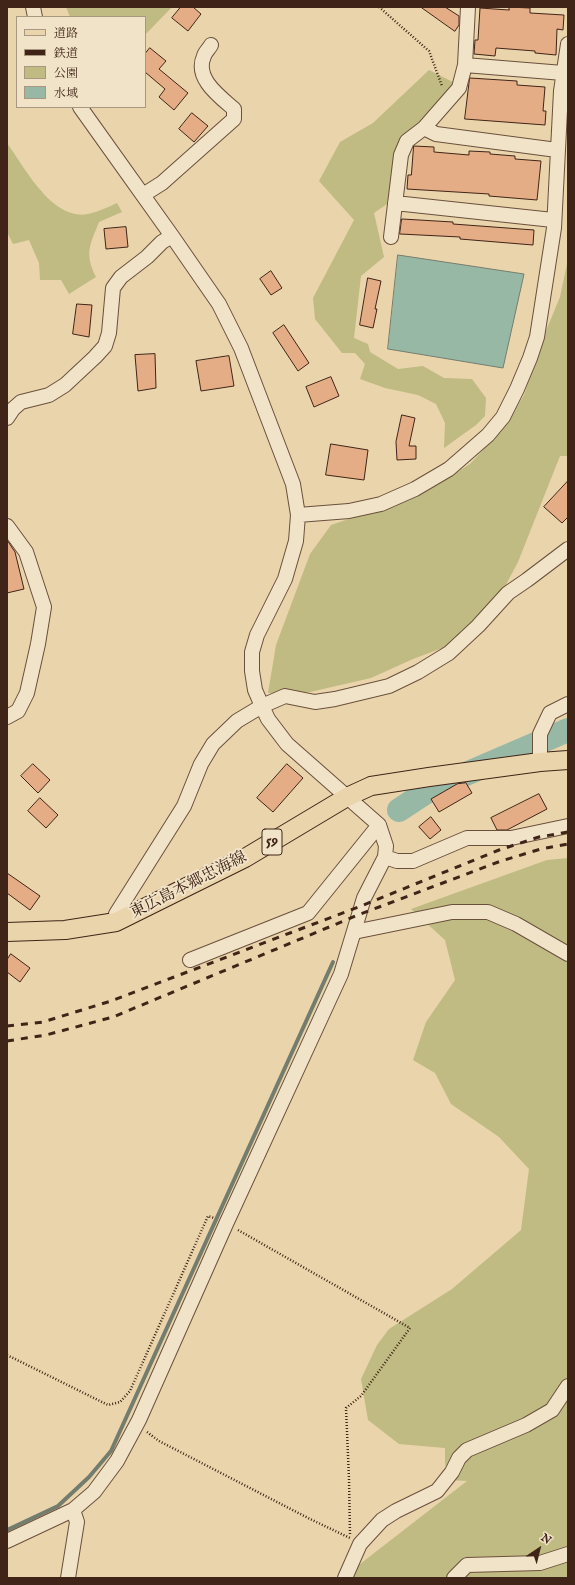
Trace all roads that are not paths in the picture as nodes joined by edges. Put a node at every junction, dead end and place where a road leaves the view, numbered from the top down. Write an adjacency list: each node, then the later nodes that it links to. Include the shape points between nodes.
1 (468, 7): 4 (street)
2 (568, 44): 5 (street)
3 (211, 46): 9 (street, via 203,56 202,71 208,85 234,109 234,119 162,184)
4 (465, 65): 5 (street); 7 (street, via 459,88)
5 (563, 73): 8 (street)
6 (81, 108): 9 (street)
7 (424, 128): 8 (street, via 436,134); 10 (street, via 407,141 401,155)
8 (557, 150): 11 (street)
9 (143, 195): 12 (street)
10 (396, 203): 11 (street); 13 (street)
11 (553, 220): 15 (street, via 554,228 537,337 503,417 488,435 449,469 415,489 381,504 349,511)
12 (172, 236): 14 (street, via 121,277 113,288 110,333 105,346 65,385 49,395 21,402 13,408); 15 (street, via 218,304 241,348 293,484)
13 (391, 237)
14 (7, 418)
15 (298, 515): 19 (street, via 296,541 285,579 257,635 252,652 255,690)
16 (7, 526): 20 (street, via 26,552 44,607 27,693 18,711)
17 (568, 549): 19 (street, via 508,593 478,626 448,653 418,672 389,686 335,699 315,702 285,696)
18 (568, 704): 22 (street, via 550,713 540,734)
19 (262, 706): 23 (street, via 268,719 287,744); 27 (street, via 237,721 213,744 201,764 184,806 116,914)
20 (7, 717)
21 (568, 760): 22 (main road, 東広島本郷忠海線 / 59)
22 (540, 762): 23 (main road, 東広島本郷忠海線 / 59, via 371,786)
23 (347, 796): 24 (street); 27 (main road, 東広島本郷忠海線 / 59, via 245,858)
24 (379, 825): 26 (street, via 386,846); 31 (street, via 308,913)
25 (568, 826): 26 (street, via 511,838 467,838 413,861)
26 (385, 858): 29 (street, via 364,898)
27 (116, 922): 28 (main road, 東広島本郷忠海線 / 59, via 65,930)
28 (7, 932)
29 (354, 932): 30 (street, via 452,912 488,912 516,924); 33 (street, via 341,974 136,1425 117,1461 94,1492)
30 (568, 954)
31 (190, 960)
32 (568, 1386): 37 (street, via 552,1410 526,1425 467,1450 437,1491 382,1520 360,1544)
33 (73, 1510): 34 (street); 36 (street, via 77,1522)
34 (7, 1541)
35 (568, 1554): 38 (street, via 540,1563 467,1565)
36 (68, 1578)
37 (345, 1578)
38 (454, 1578)

